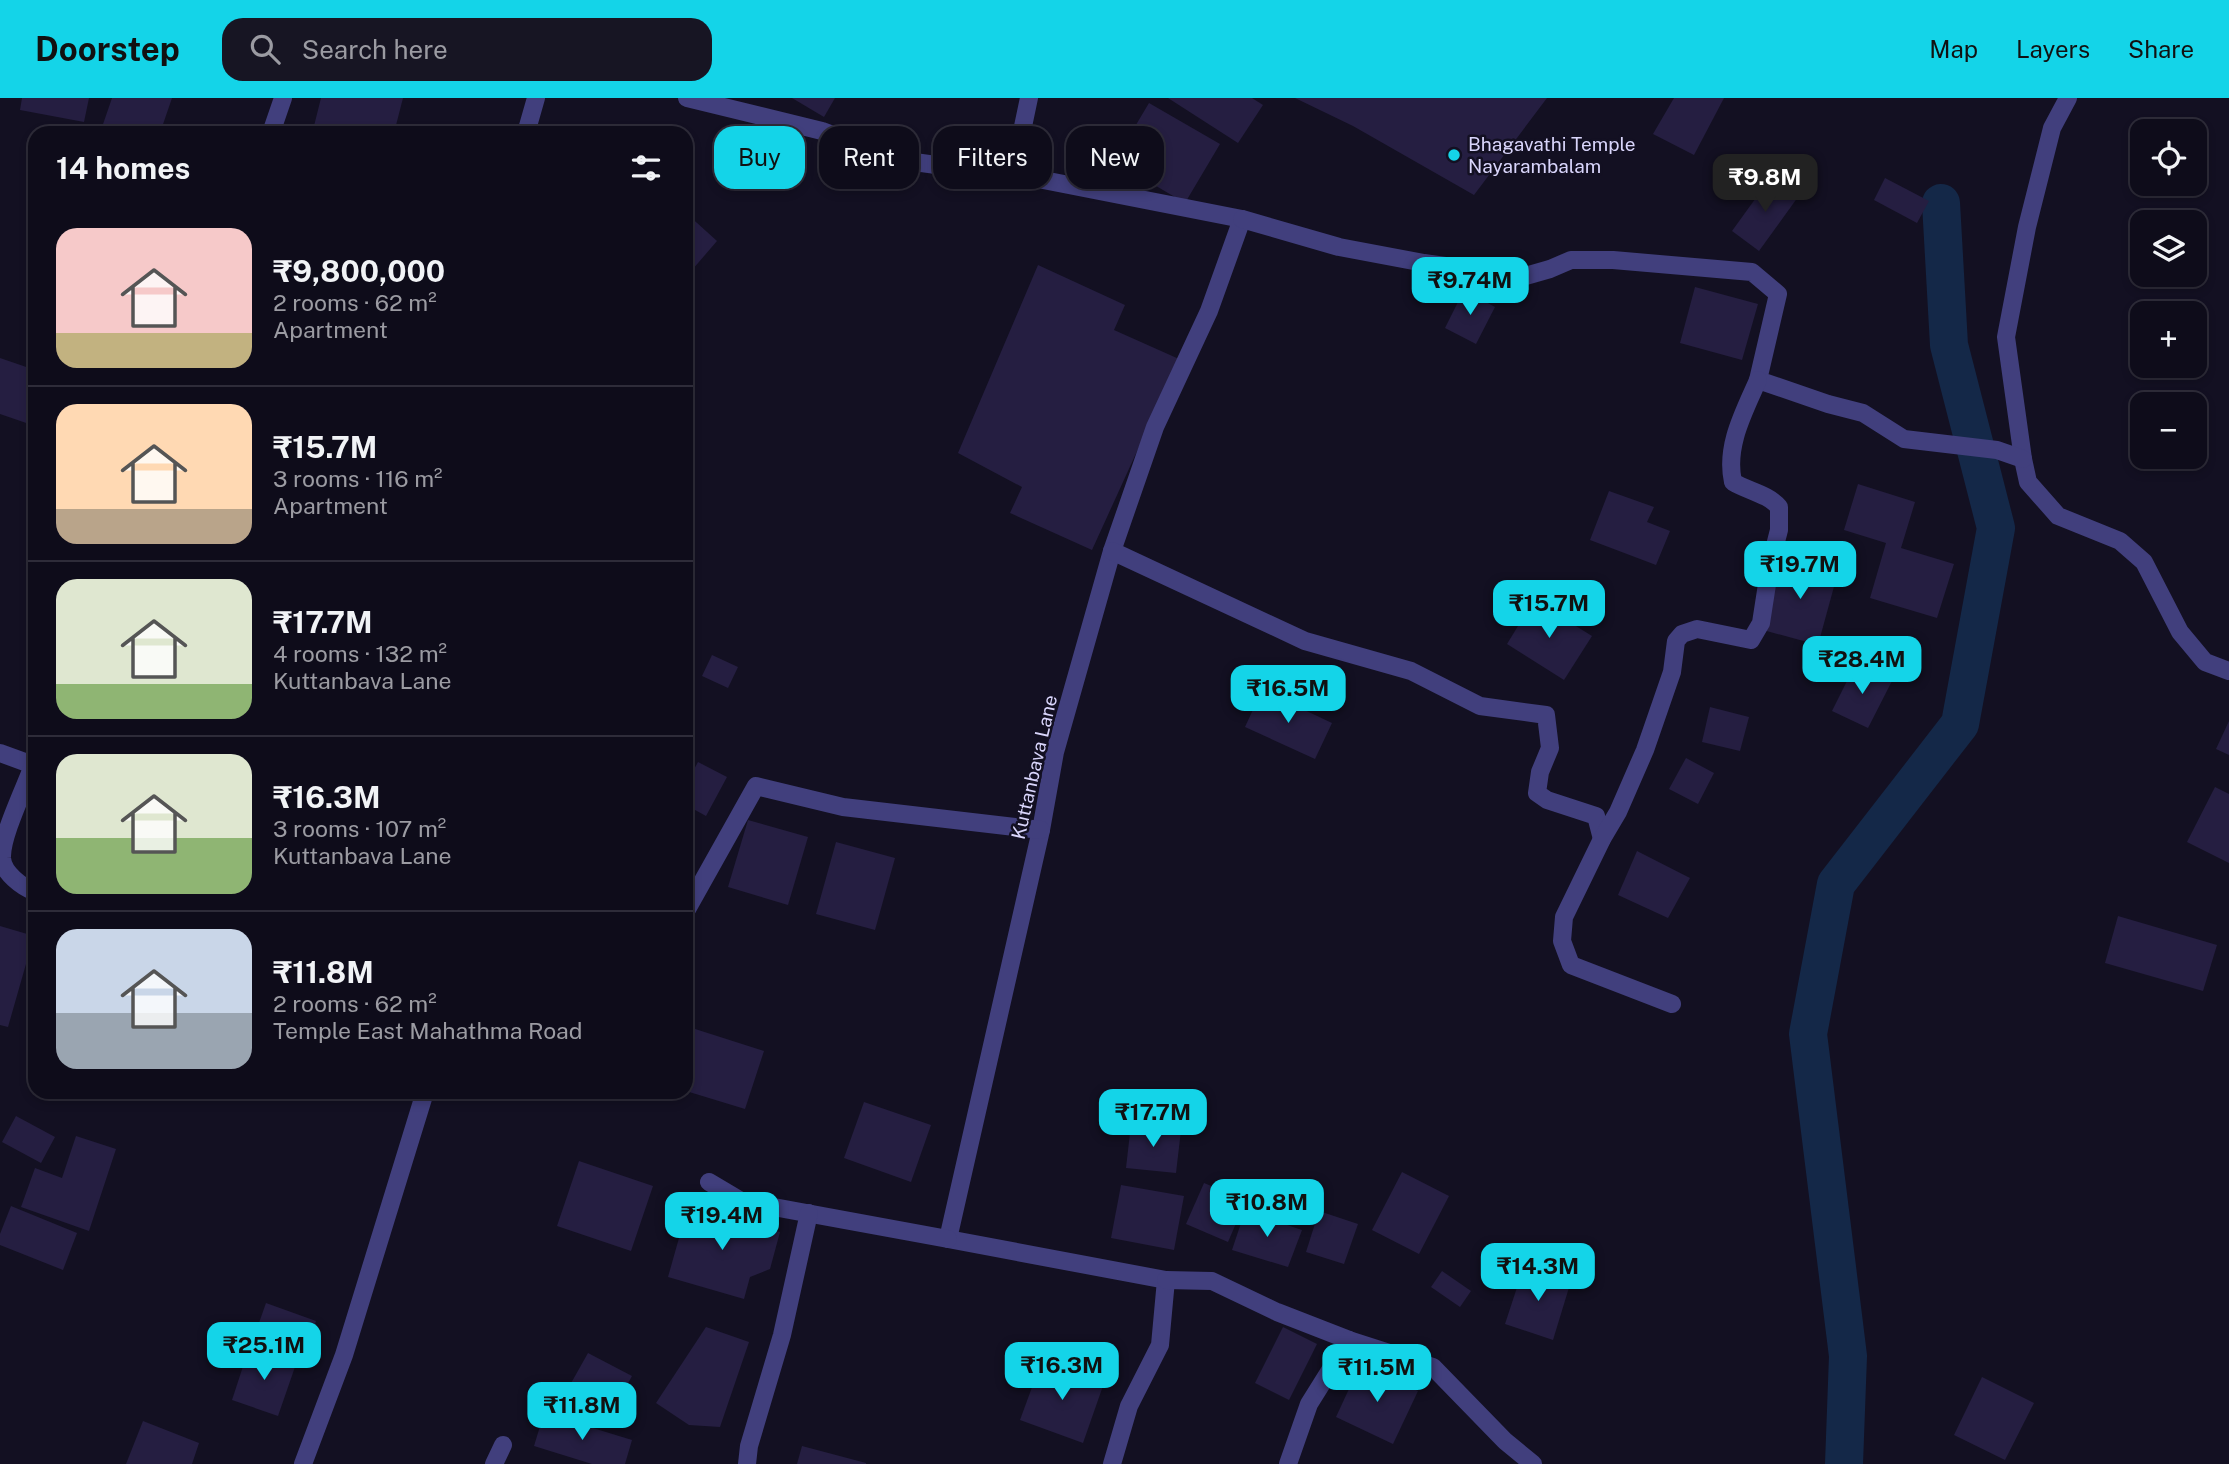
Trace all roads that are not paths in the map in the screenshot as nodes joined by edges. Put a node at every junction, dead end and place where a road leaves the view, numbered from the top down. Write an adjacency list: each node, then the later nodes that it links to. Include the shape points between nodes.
1 (283, 98): 6 (street)
2 (536, 98): 7 (street)
3 (687, 98): 9 (street, via 822,131 900,160)
4 (1029, 98): 8 (street)
5 (2068, 98): 13 (street, via 2052,128 2006,337)
6 (273, 126)
7 (528, 126)
8 (1023, 126)
9 (933, 165)
10 (1052, 182): 11 (street)
11 (1242, 219): 12 (street, via 1339,247 1522,277 1571,260 1752,272 1778,294); 14 (street, Kuttanbava Lane, via 1209,311 1155,427)
12 (1758, 380): 13 (street, via 1863,414 1904,439 1997,450); 20 (street, via 1738,428 1730,470 1733,482 1779,506 1779,530 1761,623 1751,640 1697,629 1676,641 1672,672 1657,717 1619,811)
13 (2023, 459): 15 (street, via 2028,482 2057,516 2120,541 2144,562 2180,632 2205,662)
14 (1112, 551): 19 (street, Kuttanbava Lane, via 1055,752); 20 (street, via 1305,641 1411,671 1480,706 1546,715 1550,748 1537,793 1596,817)
15 (2229, 671)
16 (0, 753): 17 (street)
17 (28, 760)
18 (28, 778): 21 (street, via 2,859 9,873)
19 (1041, 830): 22 (street, via 843,807 756,786); 27 (street, Kuttanbava Lane)
20 (1602, 839): 23 (street, via 1564,917 1562,941 1571,965)
21 (28, 890)
22 (693, 898)
23 (1672, 1004)
24 (423, 1099): 31 (street, via 344,1355)
25 (709, 1182): 26 (street, via 741,1201)
26 (809, 1213): 27 (street); 33 (street)
27 (948, 1239): 28 (street)
28 (1166, 1280): 29 (street, via 1212,1280); 34 (street, via 1160,1345 1129,1406)
29 (1349, 1340): 35 (street, via 1309,1404); 36 (street, via 1433,1367)
30 (503, 1445): 32 (street)
31 (303, 1464)
32 (494, 1464)
33 (747, 1464)
34 (1112, 1464)
35 (1289, 1464)
36 (1533, 1464)

